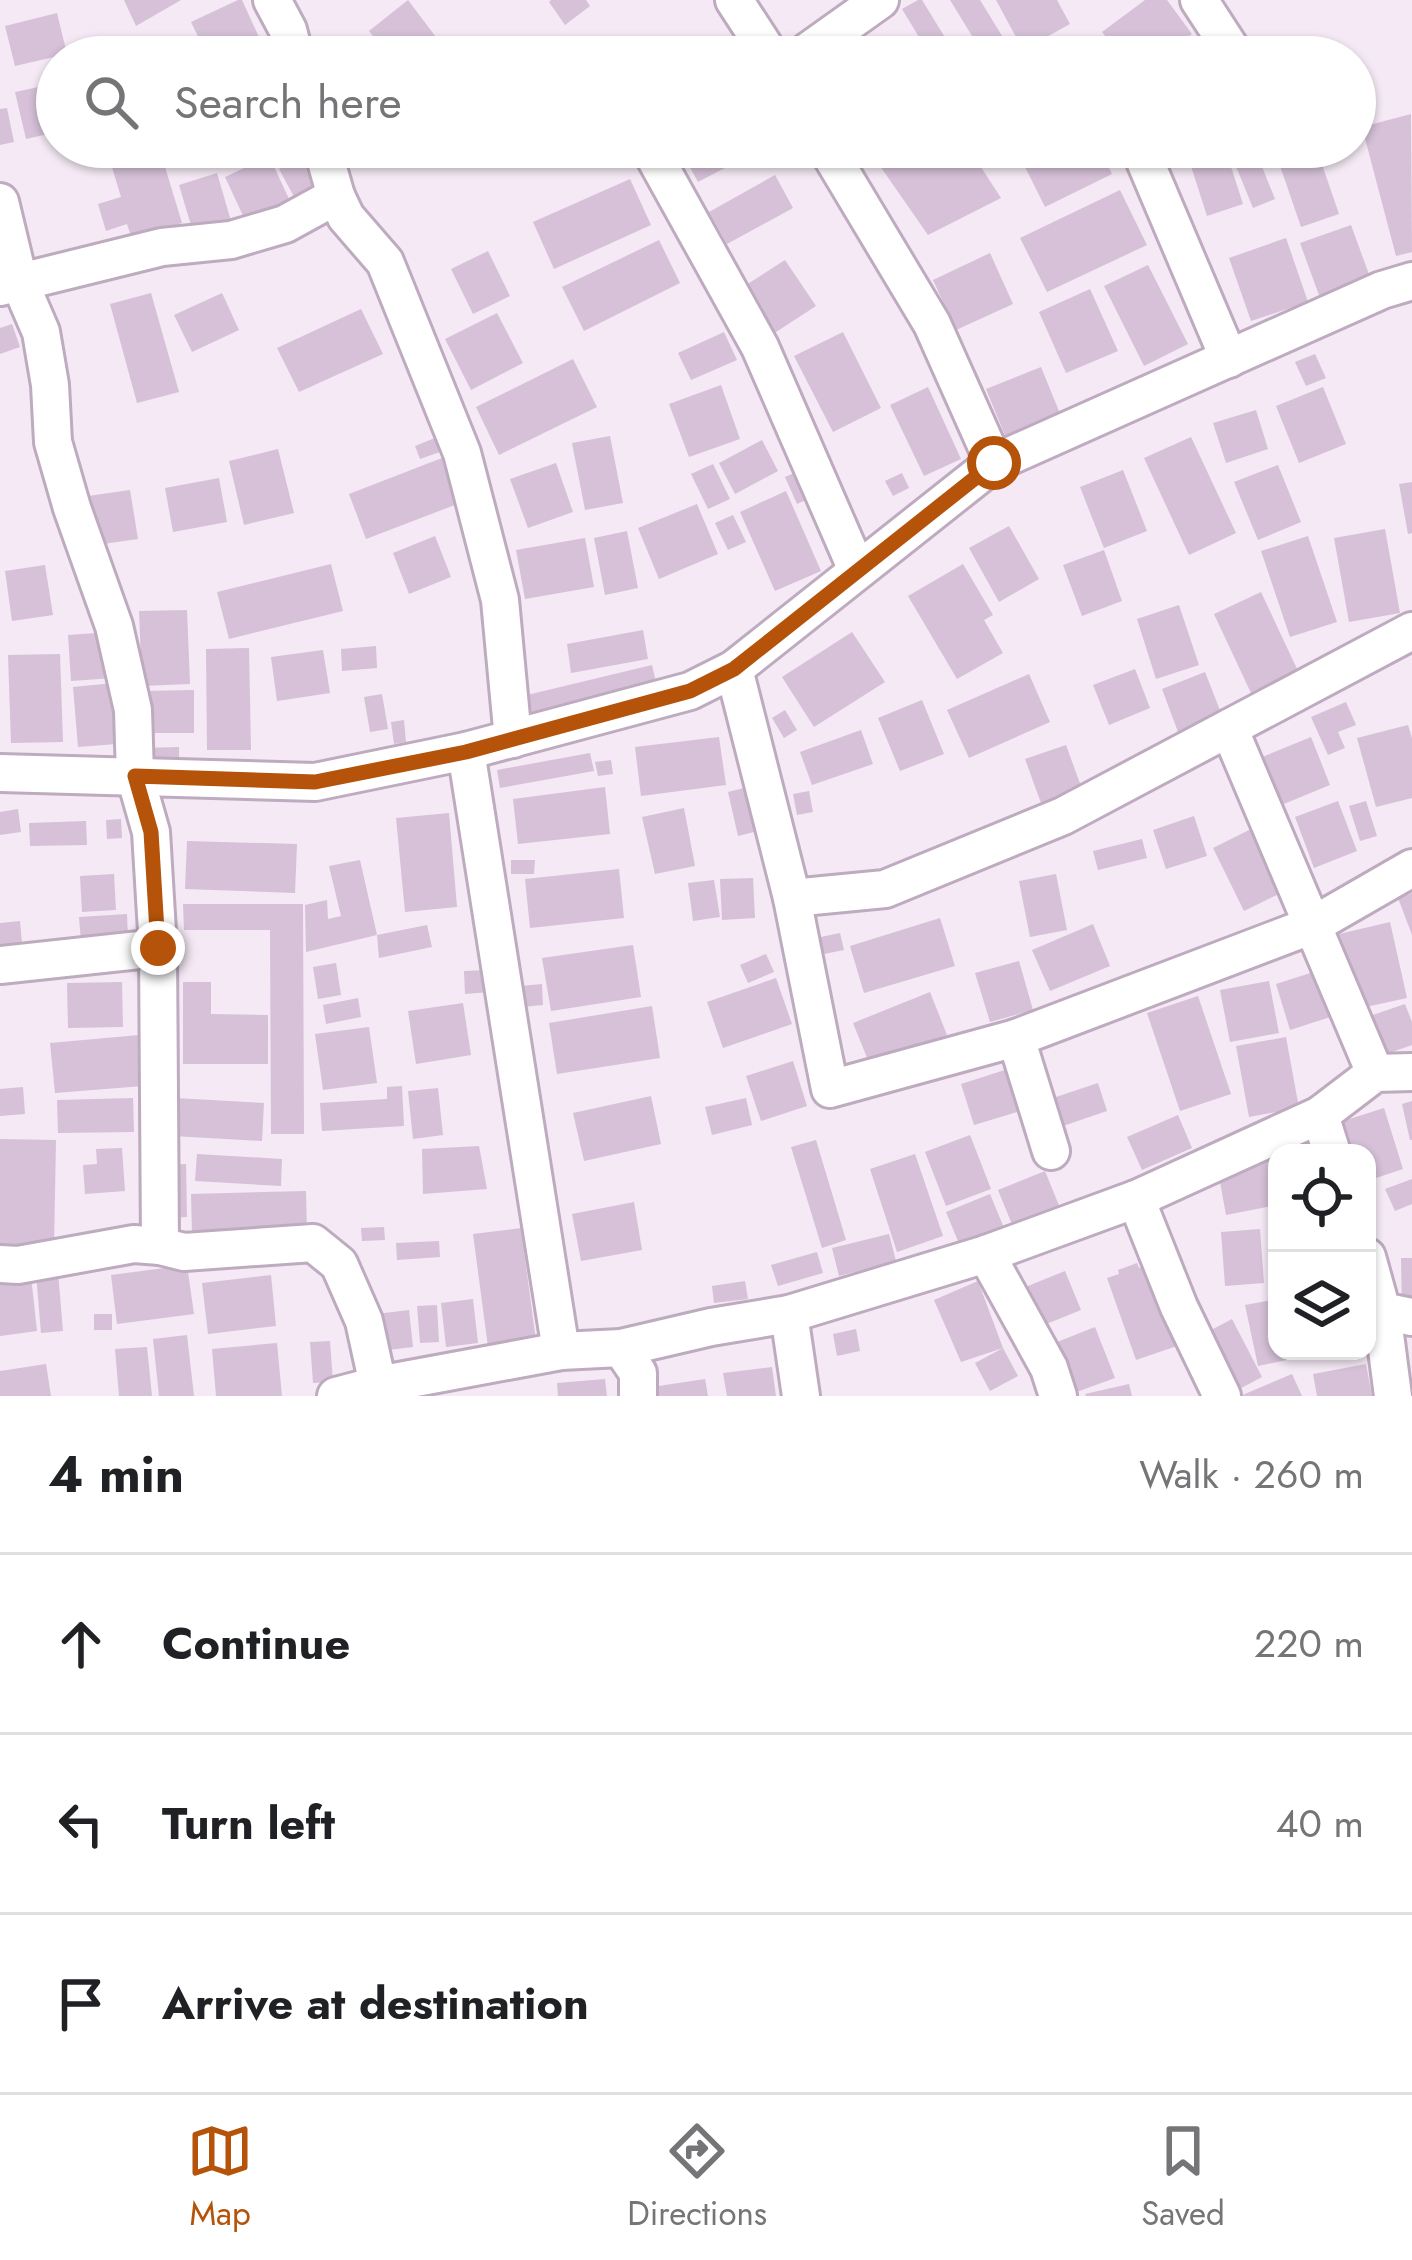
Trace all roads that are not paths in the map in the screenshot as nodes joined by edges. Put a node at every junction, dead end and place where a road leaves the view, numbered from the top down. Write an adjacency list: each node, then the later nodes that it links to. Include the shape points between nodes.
1 (272, 0): 5 (street)
2 (734, 0): 6 (street)
3 (880, 0): 7 (street)
4 (1199, 0): 8 (street)
5 (289, 36)
6 (757, 36)
7 (829, 36)
8 (1222, 36)
9 (328, 168): 13 (street)
10 (661, 168): 19 (street, via 760,347)
11 (839, 168): 18 (street, via 932,324)
12 (1148, 168): 17 (street)
13 (336, 196): 16 (street, via 249,235); 23 (street, via 385,262 462,453 500,600)
14 (0, 202): 16 (street)
15 (1412, 281): 17 (street)
16 (10, 284): 26 (street, via 41,332 53,442 133,710)
17 (1229, 359): 18 (street)
18 (994, 463): 19 (street)
19 (857, 570): 21 (street)
20 (1412, 631): 22 (street)
21 (734, 669): 23 (street, via 690,691); 28 (street)
22 (1229, 728): 28 (street, via 1063,816 885,889); 29 (street)
23 (513, 739): 24 (street)
24 (466, 752): 26 (street, via 315,782); 46 (street)
25 (0, 773): 26 (street)
26 (135, 776): 30 (street, via 151,832)
27 (1412, 868): 29 (street)
28 (792, 898): 32 (street, via 830,1089)
29 (1312, 925): 32 (street); 34 (street)
30 (158, 948): 31 (street); 39 (street)
31 (0, 965)
32 (1016, 1038): 37 (street)
33 (1412, 1072): 34 (street)
34 (1375, 1073): 35 (street)
35 (1320, 1115): 36 (street); 38 (street)
36 (1329, 1144)
37 (1052, 1151)
38 (1136, 1199): 40 (street); 52 (street)
39 (160, 1246): 41 (street); 47 (street, via 184,1252 313,1243 339,1264 364,1321)
40 (986, 1253): 43 (street); 51 (street)
41 (0, 1264)
42 (1376, 1274): 44 (street)
43 (789, 1314): 45 (street); 50 (street)
44 (1397, 1314): 53 (street, via 1388,1374)
45 (621, 1348): 46 (street); 49 (street, via 638,1373)
46 (561, 1351): 47 (street)
47 (378, 1384): 48 (street)
48 (336, 1396)
49 (638, 1396)
50 (801, 1396)
51 (1058, 1396)
52 (1222, 1396)
53 (1393, 1396)

